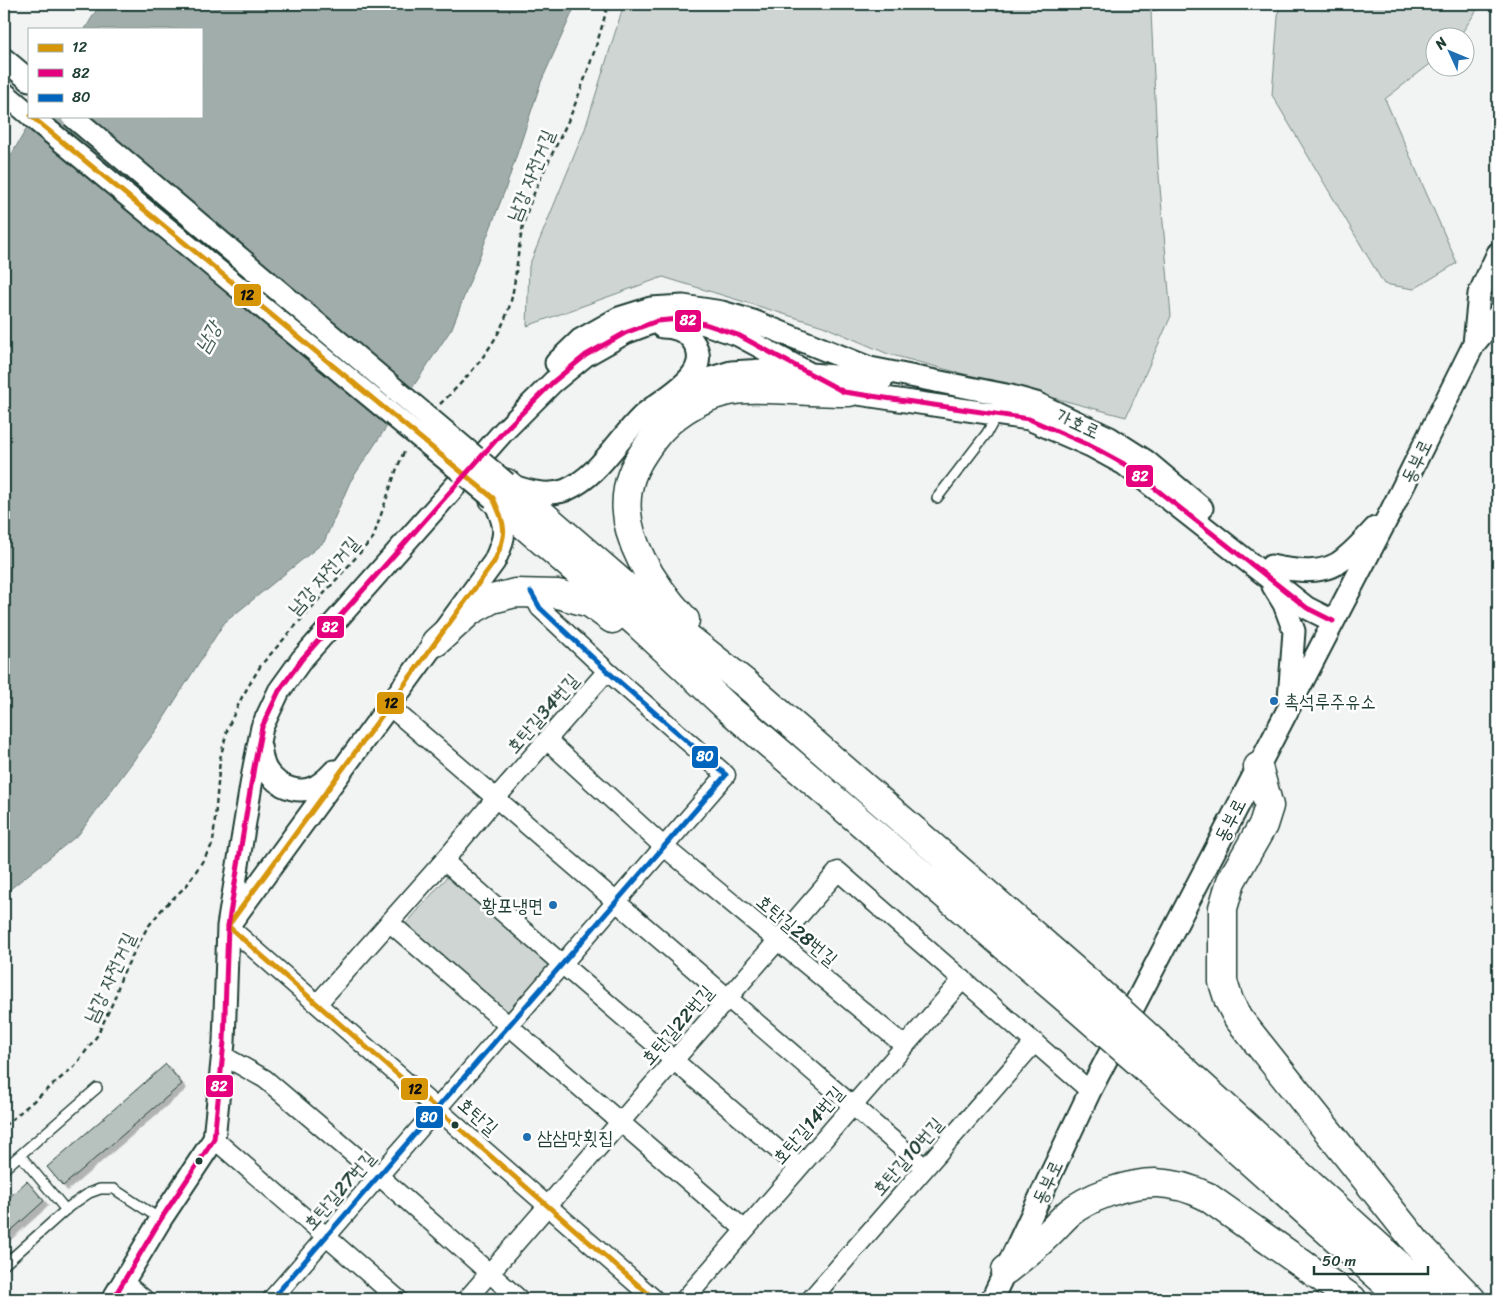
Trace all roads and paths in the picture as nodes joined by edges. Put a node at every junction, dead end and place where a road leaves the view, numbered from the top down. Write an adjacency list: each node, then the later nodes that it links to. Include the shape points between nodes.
1 (608, 4): 17 (path, 남강 자전거길, via 572,110 527,212 518,247 513,292 505,318 494,341 463,381)
2 (4, 59): 3 (street)
3 (28, 79)
4 (4, 93): 5 (street)
5 (28, 113)
6 (34, 118): 20 (street, bridge)
7 (74, 118): 20 (street, bridge)
8 (1498, 253): 11 (street, 동부로, via 1479,294)
9 (1498, 315): 11 (street, 동부로)
10 (625, 333): 12 (street, 가호로, via 657,321 680,319 705,324 738,335); 14 (street, via 671,327 686,332 699,357 694,373); 18 (street, 가호로, via 586,355 553,382)
11 (1474, 344): 22 (street, 동부로)
12 (811, 375): 13 (street); 14 (street, via 763,370 731,372); 15 (street, 가호로)
13 (947, 384): 16 (street, 가호로); 18 (street, 가호로, via 870,368 722,312 684,306 651,308 619,318 580,340 540,379)
14 (681, 387): 20 (street, via 643,415 587,478 565,490 548,494)
15 (849, 392): 16 (street, 가호로); 28 (highway, via 755,388 724,392 692,404 661,428 638,459 628,489 627,517 637,550 651,578 671,605)
16 (997, 403): 21 (lane, via 987,433); 23 (street, 가호로, via 1124,464)
17 (434, 410)
18 (504, 431): 34 (street, 가호로, via 302,659 279,691 262,727)
19 (408, 442): 58 (path, 남강 자전거길, via 373,538 261,665 242,697 228,727 220,759 213,843 204,859 187,885 147,928 122,975 96,1036 75,1066)
20 (499, 491): 26 (street, via 504,542 494,562); 28 (highway); 31 (highway)
21 (937, 498)
22 (1391, 512): 23 (street, via 1344,560 1322,570); 25 (street, 동부로)
23 (1269, 572): 25 (street, 가호로, via 1307,608); 30 (street, via 1294,631)
24 (531, 592): 26 (highway, via 492,599 470,611); 27 (street, 호탄길34번길, via 540,608); 31 (highway, via 558,594 590,603)
25 (1333, 622): 30 (street, 동부로)
26 (436, 642): 29 (street)
27 (606, 671): 33 (street, 호탄길34번길); 37 (street, via 726,775)
28 (746, 684): 51 (highway, bridge, via 1090,984)
29 (390, 706): 32 (street); 36 (street)
30 (1289, 708): 35 (street, 동부로)
31 (730, 710): 51 (highway, bridge, via 1076,1007)
32 (369, 735): 34 (street, via 324,782 309,789 293,790 275,781 265,766); 41 (street)
33 (547, 740): 36 (street, 호탄길34번길); 37 (street, 호탄길28번길)
34 (259, 742): 41 (street, 가호로)
35 (1258, 767): 54 (street, 동부로); 74 (highway, via 1269,806 1263,825 1231,881 1223,908 1222,972 1229,1001 1238,1018 1392,1211)
36 (496, 798): 38 (street, 호탄길34번길); 39 (street)
37 (664, 846): 39 (street); 42 (street, 호탄길28번길)
38 (444, 861): 40 (street, 호탄길34번길); 43 (street)
39 (616, 902): 43 (street); 45 (street)
40 (389, 922): 46 (street, 호탄길34번길); 47 (street)
41 (228, 926): 46 (street, 호탄길); 50 (street, 가호로)
42 (776, 941): 44 (street, 호탄길22번길, via 838,871); 45 (street, 호탄길22번길); 49 (street, 호탄길28번길)
43 (563, 965): 47 (street); 52 (street)
44 (963, 979): 48 (street); 49 (street, 호탄길14번길)
45 (728, 998): 52 (street, 호탄길22번길); 55 (street)
46 (317, 1004): 56 (street, 호탄길)
47 (509, 1026): 56 (street); 57 (street)
48 (1035, 1042): 54 (street); 62 (street, 호탄길10번길)
49 (905, 1046): 55 (street, 호탄길14번길)
50 (222, 1055): 59 (street, 가호로); 64 (street, via 265,1079)
51 (1154, 1059): 85 (highway); 86 (highway)
52 (674, 1061): 57 (street, 호탄길22번길); 61 (street)
53 (97, 1088): 60 (lane)
54 (1090, 1091): 71 (street, 동부로)
55 (853, 1106): 61 (street, 호탄길14번길); 62 (street)
56 (437, 1108): 64 (street, 호탄길27번길); 65 (street, 호탄길)
57 (621, 1123): 65 (street, 호탄길22번길); 68 (street)
58 (4, 1126)
59 (214, 1140): 67 (street, 가호로); 69 (street)
60 (20, 1155): 63 (lane); 66 (lane)
61 (799, 1168): 68 (street, 호탄길14번길)
62 (925, 1168): 82 (street, 호탄길10번길)
63 (4, 1169)
64 (379, 1176): 69 (street, 호탄길27번길); 72 (street)
65 (549, 1206): 72 (street, 호탄길22번길); 80 (street, 호탄길)
66 (66, 1210): 67 (lane, via 100,1189 114,1189); 70 (lane)
67 (161, 1219): 73 (street, 가호로)
68 (745, 1230): 81 (street, 호탄길14번길)
69 (326, 1237): 76 (street, 호탄길27번길); 77 (street)
70 (4, 1265)
71 (1006, 1270): 83 (street, 동부로); 84 (highway, via 1067,1214 1087,1201 1121,1188 1158,1182 1183,1186 1206,1196)
72 (489, 1274): 78 (street, 호탄길22번길); 79 (street)
73 (118, 1291): 75 (street)
74 (1467, 1295)
75 (144, 1299)
76 (272, 1299)
77 (398, 1299)
78 (466, 1299)
79 (519, 1299)
80 (654, 1299)
81 (685, 1299)
82 (811, 1299)
83 (992, 1299)
84 (1352, 1299)
85 (1404, 1299)
86 (1436, 1299)

